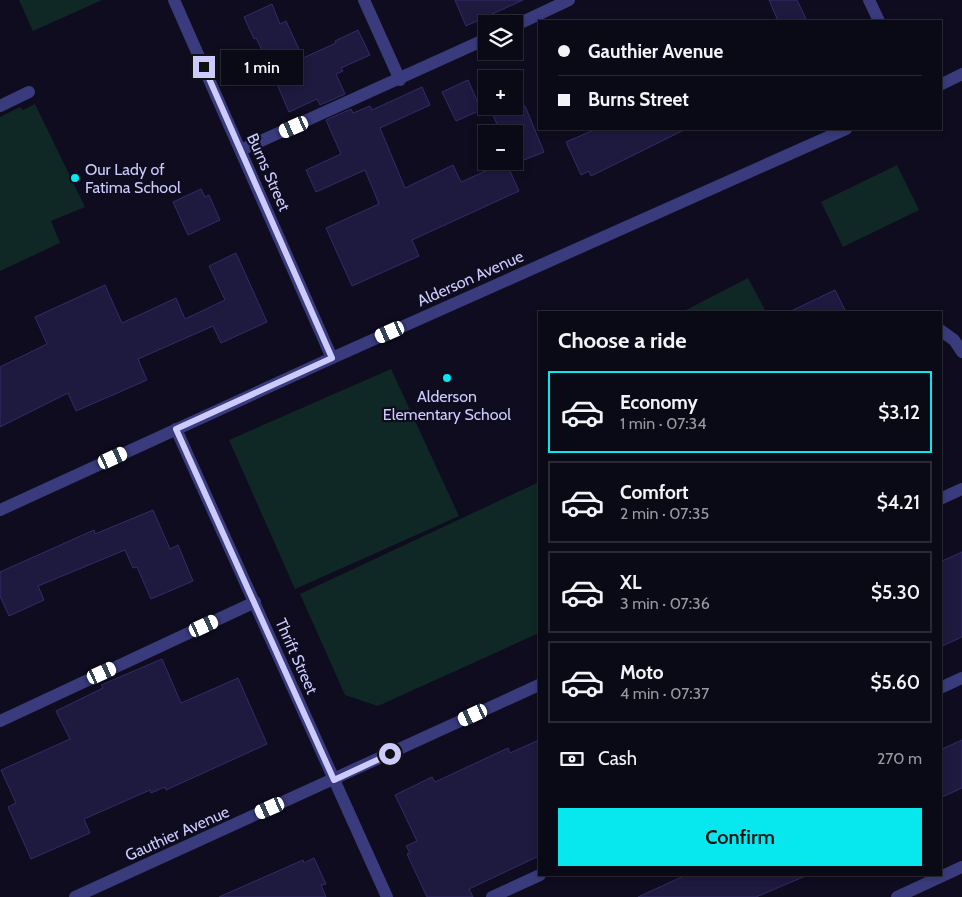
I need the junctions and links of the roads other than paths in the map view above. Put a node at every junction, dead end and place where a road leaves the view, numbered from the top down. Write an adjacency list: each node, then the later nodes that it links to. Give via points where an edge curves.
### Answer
1 (174, 0): 14 (street, Burns Street)
2 (364, 0): 9 (street)
3 (569, 0): 6 (street)
4 (869, 0): 5 (street)
5 (879, 20)
6 (523, 22)
7 (478, 43): 9 (street)
8 (962, 74): 10 (street)
9 (400, 80): 14 (street)
10 (942, 84)
11 (29, 92): 12 (street)
12 (0, 106)
13 (844, 130): 17 (street, Alderson Avenue)
14 (241, 150): 17 (street, Burns Street)
15 (942, 331): 16 (street, via 954,340)
16 (962, 352)
17 (332, 358): 18 (street, Alderson Avenue)
18 (176, 429): 21 (street, Alderson Avenue); 22 (street, Thrift Street)
19 (962, 489): 20 (street)
20 (942, 498)
21 (0, 510)
22 (255, 602): 26 (street); 27 (street, Thrift Street)
23 (962, 678): 25 (street)
24 (538, 685): 27 (street, Gauthier Avenue)
25 (942, 687)
26 (0, 721)
27 (334, 780): 30 (street, Gauthier Avenue); 31 (street, Thrift Street)
28 (962, 867): 33 (street)
29 (538, 876): 32 (street)
30 (75, 897)
31 (387, 897)
32 (492, 897)
33 (897, 897)

